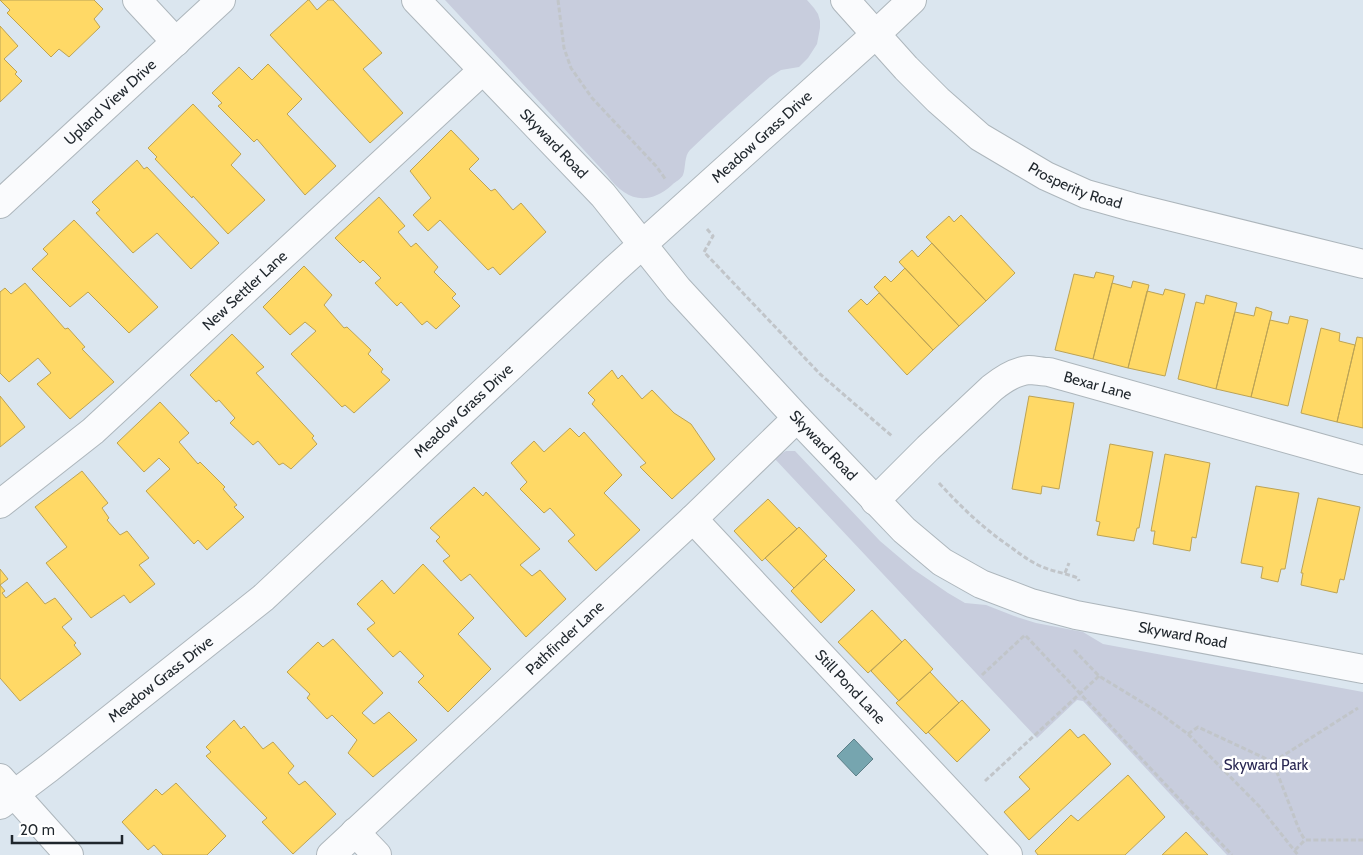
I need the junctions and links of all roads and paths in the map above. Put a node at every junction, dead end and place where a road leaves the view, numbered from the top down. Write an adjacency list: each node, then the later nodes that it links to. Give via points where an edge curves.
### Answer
1 (137, 0): 8 (street)
2 (221, 0): 8 (street, Upland View Drive)
3 (416, 0): 9 (street, Skyward Road)
4 (558, 0): 10 (path, via 564,48 571,68 592,98)
5 (845, 0): 7 (street, Prosperity Road)
6 (912, 0): 7 (street, Meadow Grass Drive)
7 (876, 34): 13 (street, Meadow Grass Drive); 14 (street, Prosperity Road, via 913,75 980,138 1046,176 1086,194 1132,207)
8 (176, 42): 11 (street, Upland View Drive)
9 (483, 70): 13 (street, Skyward Road, via 603,195); 19 (street, New Settler Lane, via 93,431)
10 (670, 185)
11 (0, 204)
12 (713, 236): 16 (path, via 704,252 820,374)
13 (642, 244): 15 (street, Skyward Road); 32 (street, Meadow Grass Drive, via 263,598 64,756)
14 (1363, 264)
15 (797, 418): 18 (street, Skyward Road); 20 (street, Pathfinder Lane)
16 (917, 459): 17 (street, Bexar Lane, via 1002,380 1029,370 1049,372); 18 (street, Bexar Lane); 22 (path, via 990,533 1039,566)
17 (1363, 460)
18 (875, 501): 25 (street, Skyward Road, via 942,562 980,584 1031,603 1076,615)
19 (0, 504)
20 (692, 519): 33 (street, Still Pond Lane); 34 (street, Pathfinder Lane)
21 (1069, 563): 22 (path)
22 (1065, 573): 23 (path, via 1078,578)
23 (1080, 584)
24 (1070, 646): 27 (path)
25 (1363, 669)
26 (982, 675): 28 (path, via 1025,635)
27 (1099, 676): 28 (path); 30 (path)
28 (1080, 693): 33 (path); 42 (path)
29 (1358, 708): 31 (path)
30 (1188, 734): 31 (path, via 1198,728); 37 (path, via 1259,806)
31 (1273, 762): 35 (path)
32 (5, 792): 38 (street)
33 (961, 804): 41 (street, Still Pond Lane)
34 (355, 832): 39 (street, Pathfinder Lane); 40 (street)
35 (1305, 840): 36 (path); 37 (path)
36 (1363, 840)
37 (1295, 850): 43 (path)
38 (69, 855)
39 (331, 855)
40 (376, 855)
41 (1008, 855)
42 (1232, 855)
43 (1298, 855)

